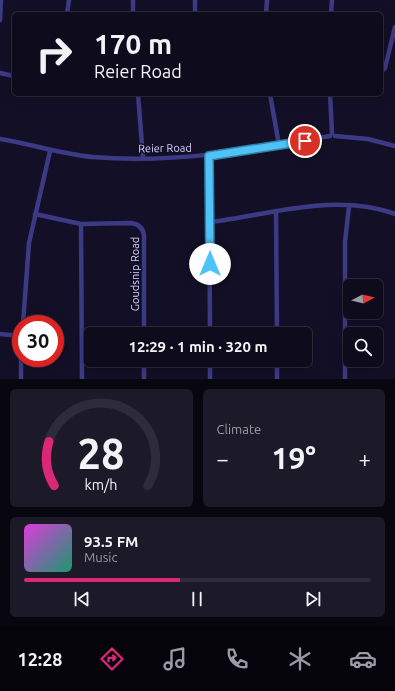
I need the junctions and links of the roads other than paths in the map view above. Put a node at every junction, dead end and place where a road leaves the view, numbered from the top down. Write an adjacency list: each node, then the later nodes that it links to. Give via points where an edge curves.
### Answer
1 (1, 0): 12 (street)
2 (68, 0): 7 (street)
3 (133, 0): 8 (street)
4 (195, 0): 9 (street)
5 (268, 0): 10 (street)
6 (332, 0): 11 (street)
7 (67, 12)
8 (133, 12)
9 (195, 12)
10 (266, 12)
11 (331, 12)
12 (0, 20)
13 (395, 27): 14 (street)
14 (383, 70)
15 (0, 73): 16 (street)
16 (12, 76)
17 (138, 96): 26 (street)
18 (270, 96): 22 (street)
19 (330, 96): 20 (street)
20 (333, 135): 22 (street, Reier Road); 23 (street, Reier Road, via 368,139)
21 (0, 139): 24 (street, Reier Road)
22 (279, 145): 25 (street, Reier Road)
23 (395, 146)
24 (50, 151): 26 (street, Reier Road, via 93,157); 29 (street)
25 (209, 156): 26 (street, Reier Road); 31 (street)
26 (143, 158)
27 (349, 206): 28 (street, via 328,205); 30 (street); 48 (street, via 345,242)
28 (276, 211): 31 (street); 36 (street)
29 (35, 214): 32 (street, Goudsnip Road); 33 (street, via 28,244)
30 (395, 214)
31 (210, 222): 35 (street)
32 (81, 224): 34 (street, Goudsnip Road, via 131,223 137,224 143,230); 44 (street)
33 (24, 315)
34 (144, 327)
35 (210, 327)
36 (277, 327)
37 (0, 334): 38 (street)
38 (12, 335)
39 (21, 367): 43 (street)
40 (144, 367): 45 (street)
41 (210, 367): 46 (street)
42 (277, 367): 47 (street)
43 (21, 379)
44 (82, 379)
45 (144, 379)
46 (210, 379)
47 (277, 379)
48 (345, 379)

